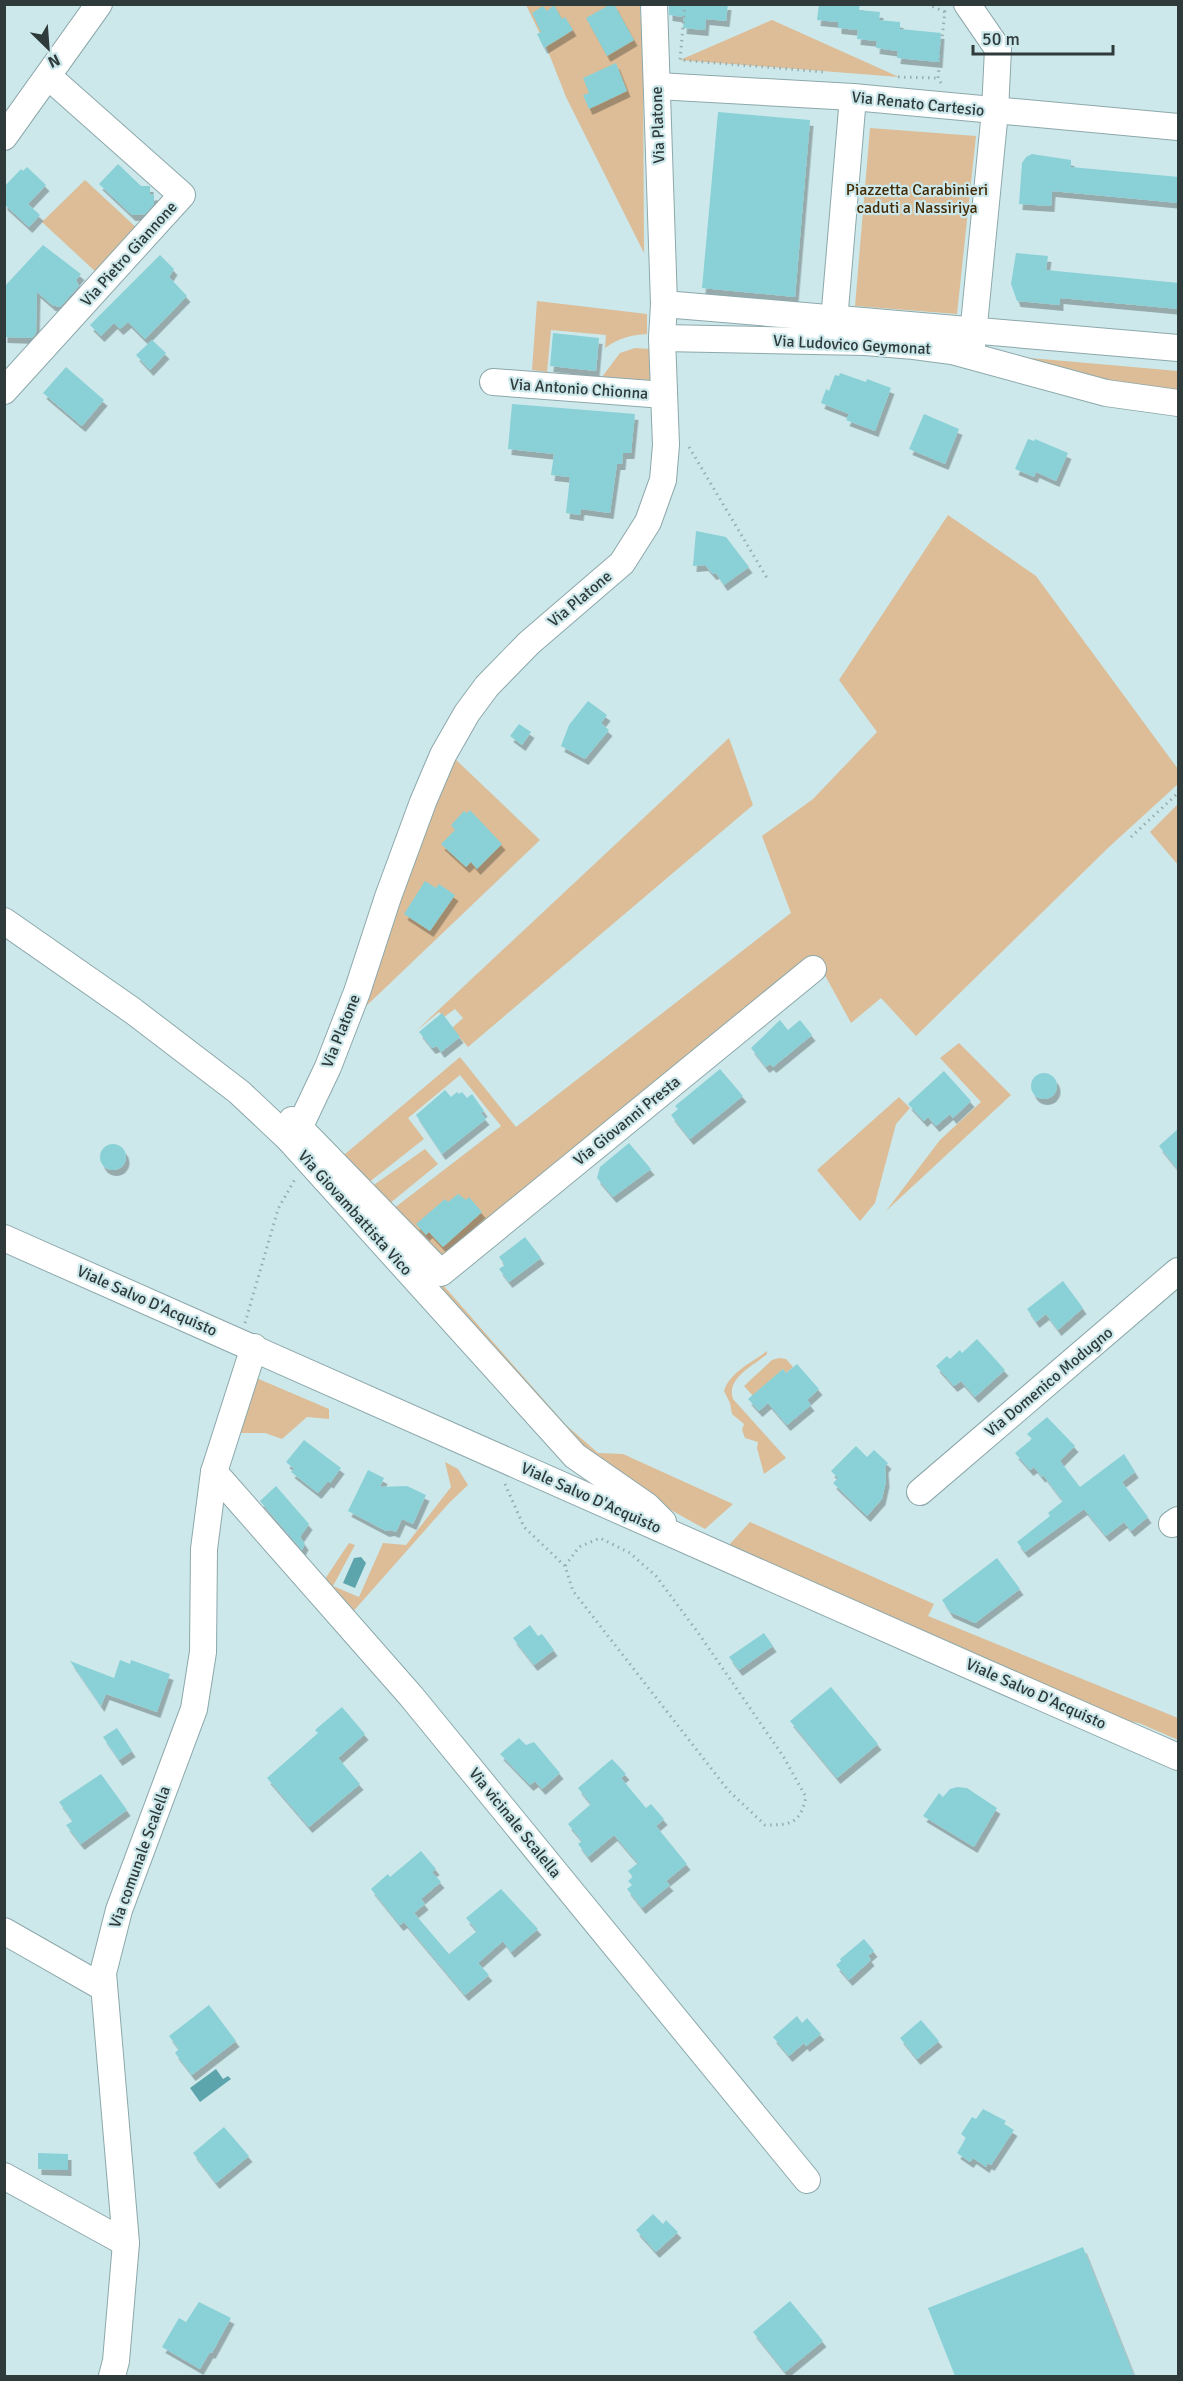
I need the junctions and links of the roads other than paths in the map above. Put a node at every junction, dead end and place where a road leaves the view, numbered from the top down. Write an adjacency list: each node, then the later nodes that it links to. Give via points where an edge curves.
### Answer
1 (99, 4): 4 (street)
2 (654, 4): 5 (street, Via Platone)
3 (953, 9): 7 (street, via 998,49)
4 (49, 77): 9 (street); 17 (street, Via Pietro Giannone, via 182,195)
5 (657, 86): 6 (street, Via Renato Cartesio); 10 (street, Via Platone)
6 (853, 97): 7 (street, Via Renato Cartesio); 11 (street)
7 (994, 111): 8 (street, Via Renato Cartesio); 12 (street)
8 (1179, 127)
9 (4, 137)
10 (664, 304): 11 (street, Via Ludovico Geymonat); 13 (street, Via Platone)
11 (834, 321): 12 (street, Via Ludovico Geymonat)
12 (974, 329): 14 (street, Via Ludovico Geymonat); 15 (street)
13 (662, 338): 15 (street, Via Ludovico Geymonat, via 865,342); 18 (street, Via Platone)
14 (1179, 348)
15 (970, 356): 19 (street, Via Ludovico Geymonat, via 1106,393)
16 (493, 382): 18 (street, Via Antonio Chionna)
17 (4, 391)
18 (664, 395): 22 (street, Via Platone, via 663,480 648,522 633,549 611,573 529,643 467,713 443,755 328,1066)
19 (1179, 404)
20 (4, 921): 22 (street, Via Giovambattista Vico, via 133,1011)
21 (813, 969): 22 (street, Via Giovanni Presta, via 441,1273)
22 (294, 1132): 26 (street, Via Giovambattista Vico, via 307,1160)
23 (4, 1238): 25 (street, Viale Salvo D'Acquisto)
24 (1179, 1271): 28 (street, Via Domenico Modugno)
25 (249, 1336): 27 (street, Via comunale Scalella); 29 (street, Viale Salvo D'Acquisto)
26 (575, 1456): 29 (street, via 585,1474); 30 (street, Via Giovambattista Vico, via 647,1506)
27 (214, 1472): 33 (street, Via comunale Scalella, via 204,1549 203,1652 194,1709 119,1910 103,1973); 35 (street, Via vicinale Scalella, via 411,1696)
28 (921, 1492)
29 (582, 1495): 30 (street, Viale Salvo D'Acquisto)
30 (678, 1536): 31 (street, Viale Salvo D'Acquisto)
31 (1179, 1756)
32 (4, 1931): 33 (street)
33 (104, 1989): 36 (street, Via comunale Scalella)
34 (4, 2176): 36 (street)
35 (807, 2180)
36 (126, 2243): 37 (street, Via comunale Scalella)
37 (112, 2376)

